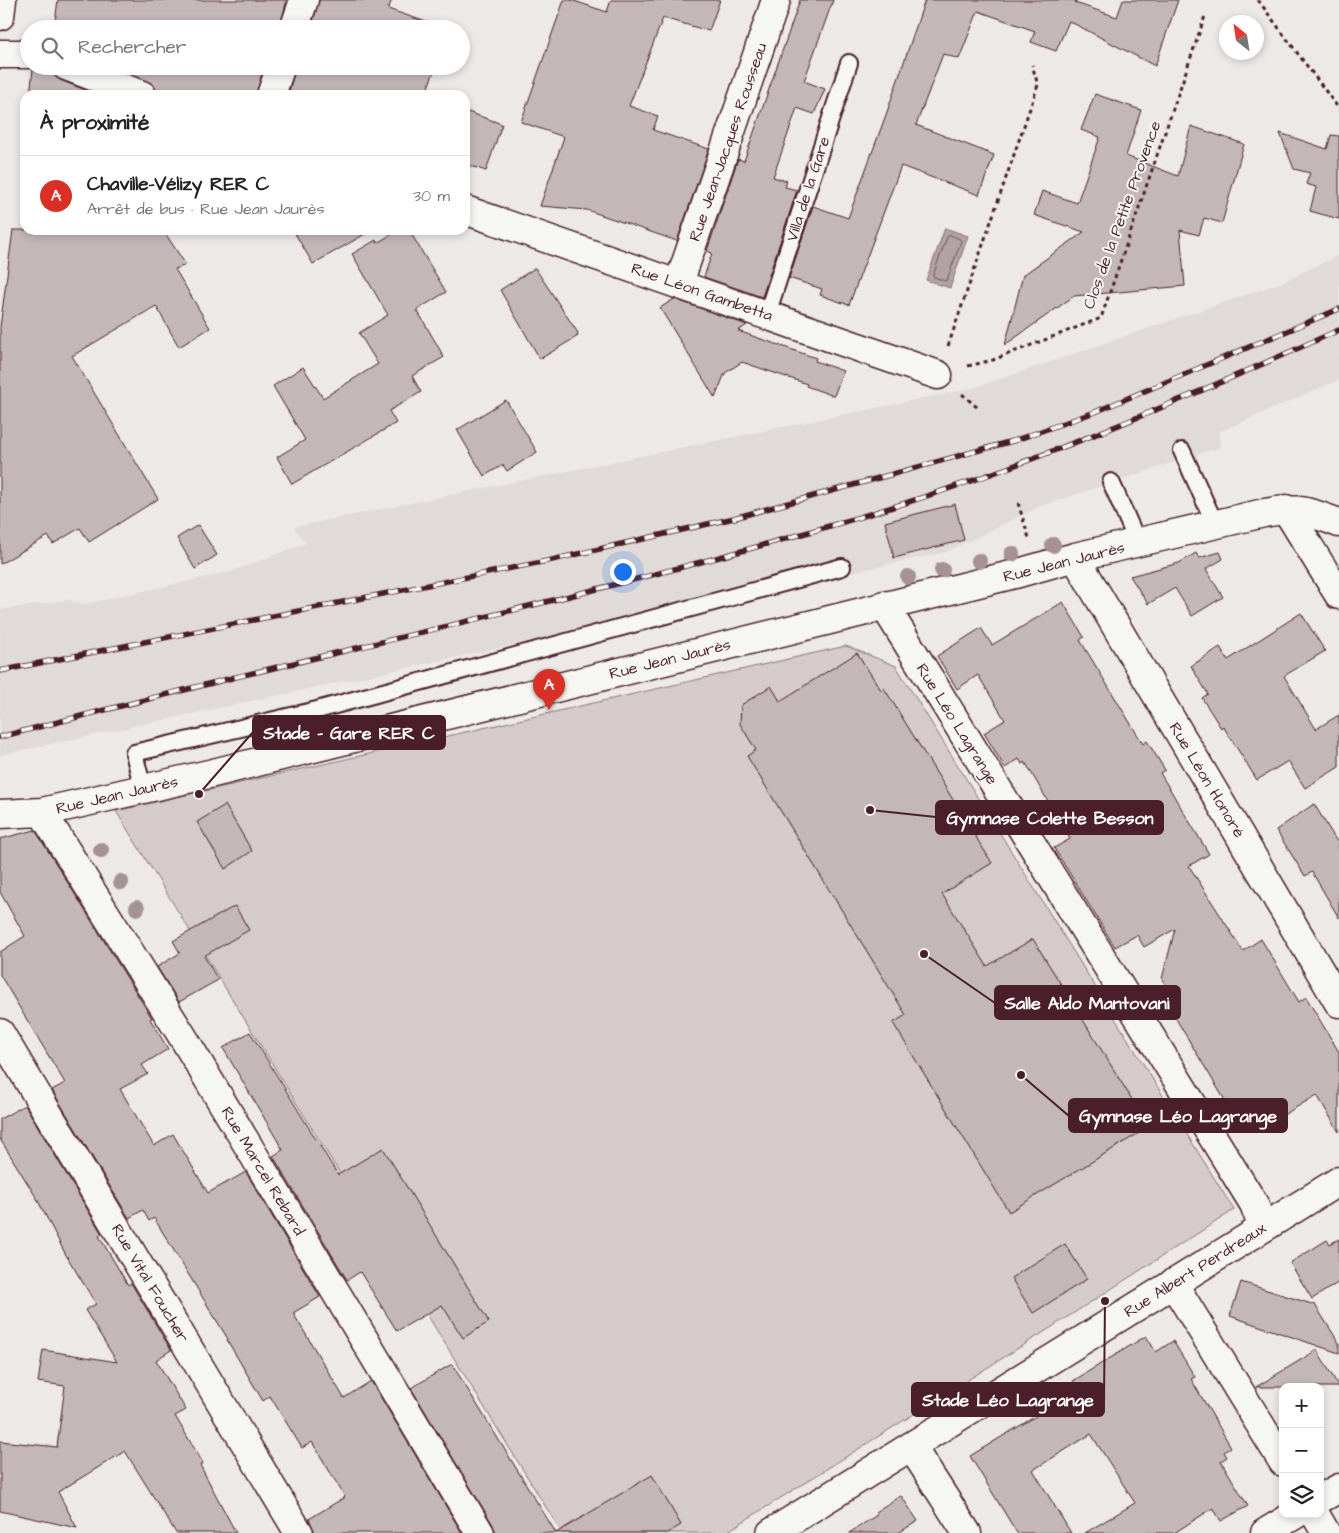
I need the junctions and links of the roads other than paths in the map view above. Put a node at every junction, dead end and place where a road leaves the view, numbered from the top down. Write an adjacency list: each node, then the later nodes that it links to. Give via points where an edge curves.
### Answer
1 (2, 0): 4 (street)
2 (304, 0): 5 (street)
3 (776, 0): 14 (street, Rue Jean-Jacques Rousseau)
4 (0, 16)
5 (297, 20)
6 (0, 54): 7 (street)
7 (20, 54)
8 (849, 63): 15 (lane, Villa de la Gare)
9 (90, 75): 11 (street)
10 (278, 75): 12 (street)
11 (129, 90)
12 (272, 90)
13 (470, 212): 14 (street, Rue Léon Gambetta)
14 (679, 283): 15 (street, Rue Léon Gambetta)
15 (767, 314): 16 (street, Rue Léon Gambetta)
16 (938, 375)
17 (1182, 452): 21 (lane)
18 (1111, 482): 22 (lane)
19 (1286, 509): 20 (street, Rue Jean Jaurès, via 1307,511); 21 (street, Rue Jean Jaurès); 25 (street)
20 (1339, 523)
21 (1215, 524): 22 (street, Rue Jean Jaurès)
22 (1138, 543): 23 (street, Rue Jean Jaurès)
23 (1076, 557): 26 (street, Rue Jean Jaurès); 30 (street, Rue Léon Honoré)
24 (842, 567): 27 (lane, via 317,710 134,754)
25 (1339, 595)
26 (884, 606): 27 (street, Rue Jean Jaurès); 33 (street, Rue Léo Lagrange, via 1254,1204)
27 (143, 789): 28 (street, Rue Jean Jaurès)
28 (42, 812): 29 (street, Rue Jean Jaurès); 42 (street, Rue Marcel Rebard, via 191,1051)
29 (0, 814)
30 (1339, 1003)
31 (0, 1033): 41 (street, Rue Vital Foucher)
32 (1339, 1181): 33 (street, Rue Albert Perdreaux)
33 (1263, 1228): 34 (street, Rue Albert Perdreaux)
34 (1173, 1283): 35 (street, Rue Albert Perdreaux); 36 (street)
35 (911, 1446): 43 (street, Rue Albert Perdreaux); 44 (street)
36 (1279, 1455)
37 (1339, 1488): 38 (street)
38 (1324, 1497)
39 (1289, 1518): 45 (street)
40 (1317, 1518): 46 (street)
41 (299, 1533)
42 (480, 1533)
43 (771, 1533)
44 (967, 1533)
45 (1265, 1533)
46 (1326, 1533)

